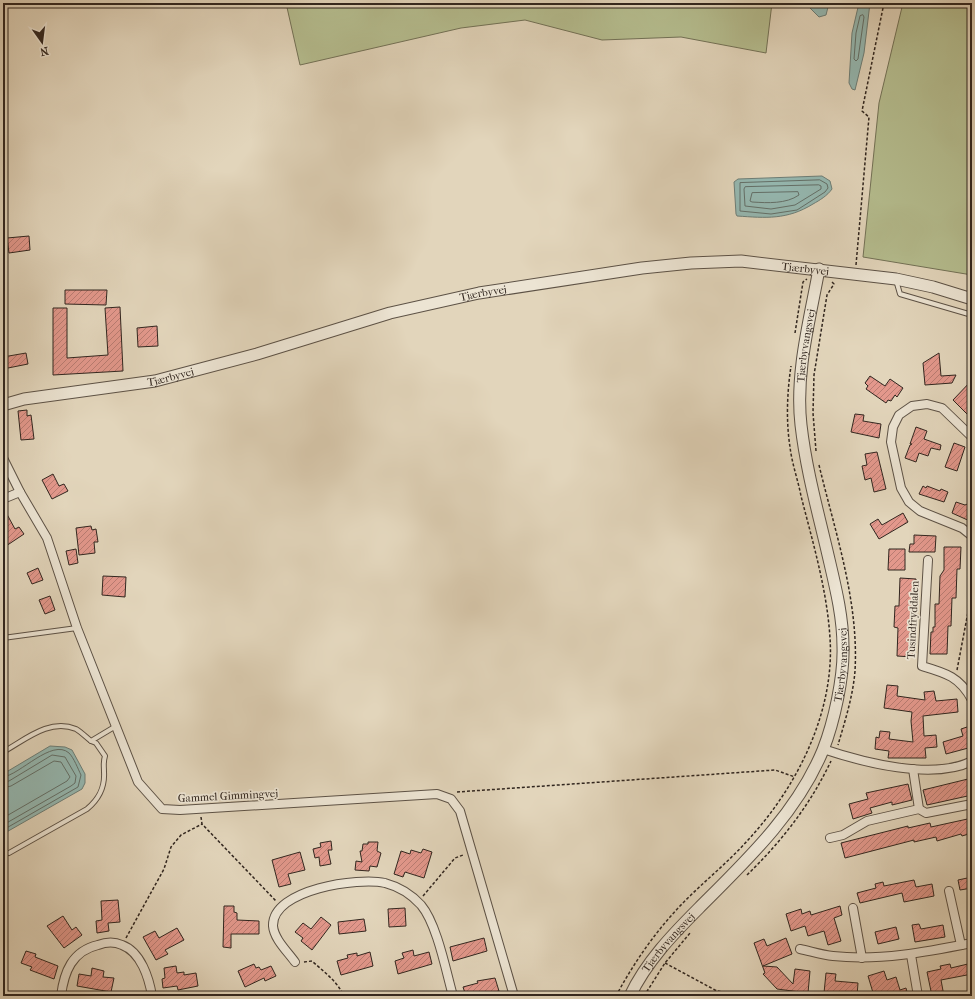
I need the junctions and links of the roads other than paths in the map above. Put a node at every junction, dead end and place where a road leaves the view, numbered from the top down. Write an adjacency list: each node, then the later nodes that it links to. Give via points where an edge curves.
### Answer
1 (819, 269): 2 (street, Tjærbyvej); 5 (street, Tjærbyvej, via 741,261 691,263 642,268 479,294 390,313 257,354 155,381 24,399); 17 (street, Tjærbyvangsvej, via 801,374 800,423 808,473 837,592 843,647 838,698)
2 (896, 279): 3 (street, Tjærbyvej); 4 (lane, via 900,294)
3 (972, 299)
4 (972, 315)
5 (3, 405)
6 (972, 437): 10 (street, via 942,408 927,404 912,406 899,415 893,427 891,442 901,488 909,502 920,511 962,528)
7 (3, 458): 8 (street, Gammel Gimmingvej)
8 (20, 492): 9 (street); 12 (street, Gammel Gimmingvej, via 47,538)
9 (3, 498)
10 (972, 536)
11 (928, 560): 14 (street, Tusindfryddalen, via 922,666 955,678)
12 (77, 628): 13 (lane); 15 (street, Gammel Gimmingvej)
13 (3, 638)
14 (972, 700)
15 (116, 726): 16 (lane); 36 (street, Gammel Gimmingvej, via 138,782 162,809 201,809 437,794 451,799 460,811)
16 (91, 741): 18 (lane, via 76,729 62,726 46,727); 24 (lane, via 96,743 105,756 104,784 98,799 88,809)
17 (823, 749): 20 (street, via 864,762); 37 (street, Tjærbyvangsvej, via 804,788 782,820 662,945)
18 (3, 752)
19 (972, 762): 20 (street, via 947,768)
20 (913, 769): 22 (street)
21 (972, 804): 22 (street, via 926,813)
22 (919, 809): 23 (street, via 867,821)
23 (830, 838)
24 (9, 853)
25 (949, 891): 28 (street)
26 (853, 908): 31 (street)
27 (972, 943): 28 (street)
28 (961, 945): 30 (street)
29 (800, 949): 31 (street, via 831,956)
30 (911, 955): 31 (street); 38 (street)
31 (862, 958)
32 (295, 962): 35 (street, via 276,936 273,926 276,913 282,906 303,894 326,887 384,883 406,891 418,902 432,925)
33 (61, 996): 34 (street, via 65,973 71,962 93,946 109,942 130,950 146,972)
34 (152, 996)
35 (453, 996)
36 (514, 996)
37 (630, 996)
38 (918, 996)

